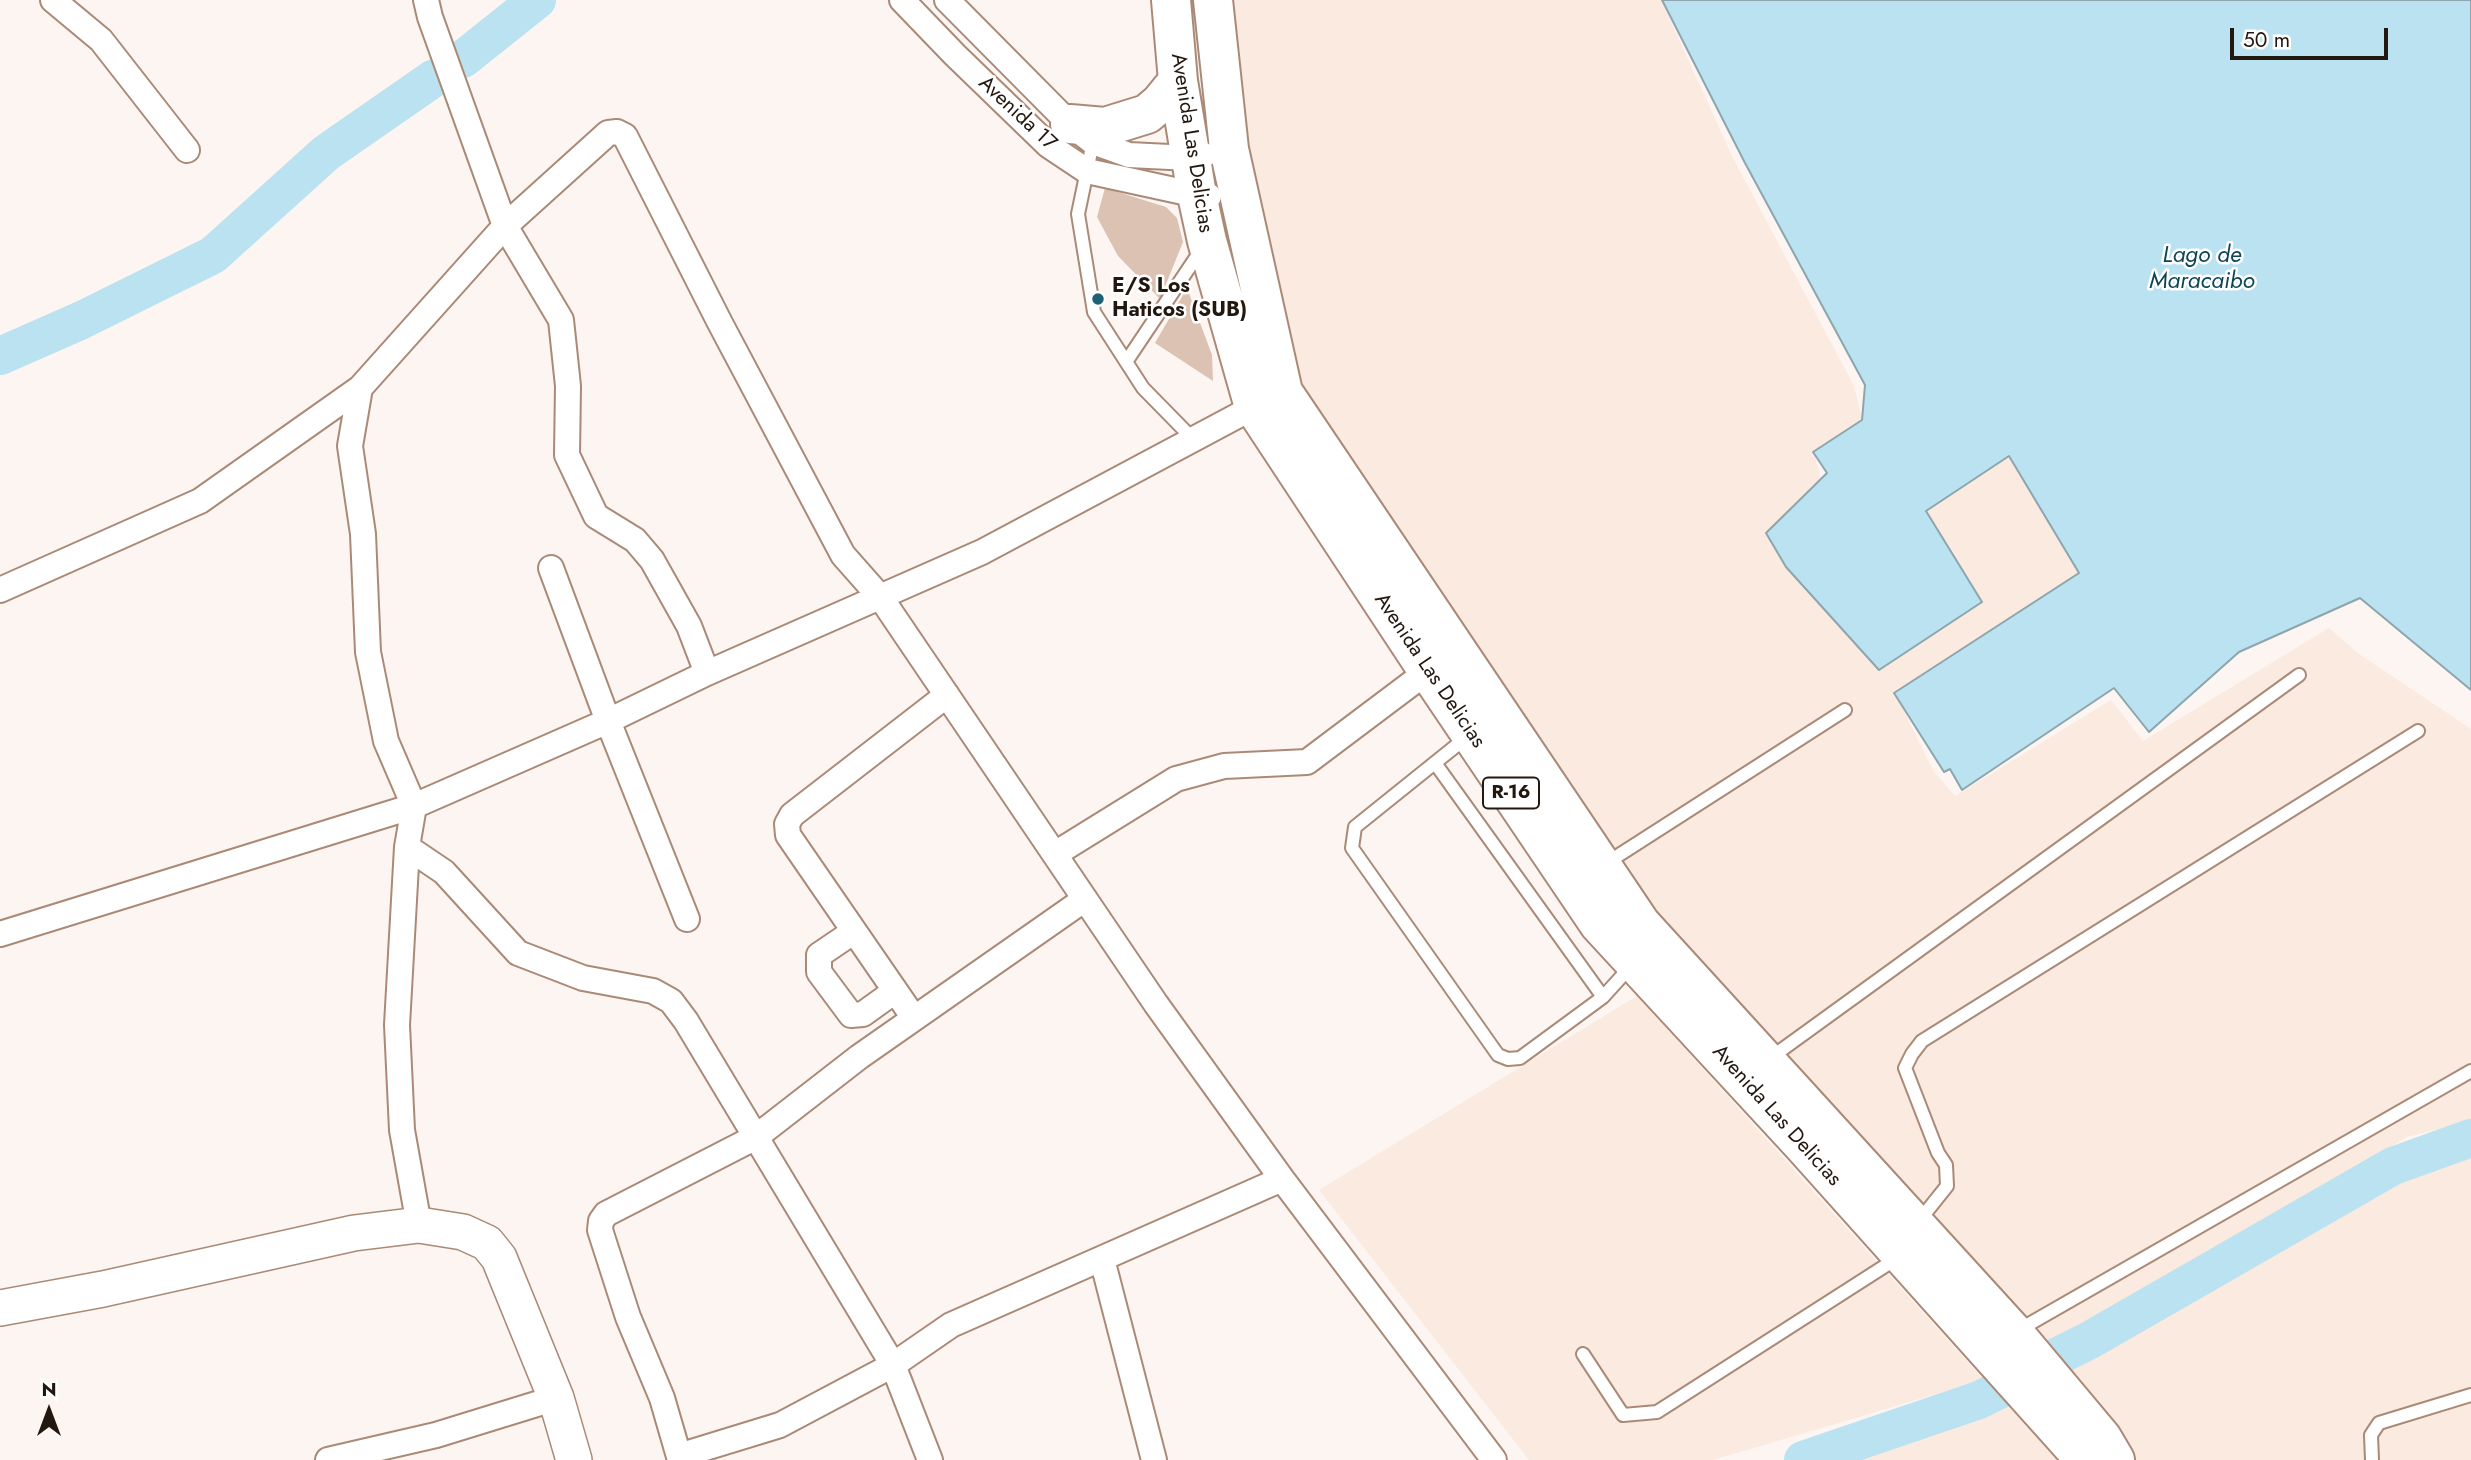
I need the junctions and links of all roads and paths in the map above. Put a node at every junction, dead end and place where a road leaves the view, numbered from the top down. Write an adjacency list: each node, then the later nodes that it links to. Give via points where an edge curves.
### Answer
1 (53, 0): 10 (street, via 100,40)
2 (426, 0): 15 (street)
3 (902, 0): 12 (street, Avenida 17, via 1048,145)
4 (947, 0): 8 (street, Avenida 17)
5 (1171, 0): 7 (main road, Avenida Las Delicias / R-16)
6 (1213, 0): 9 (main road, Avenida Las Delicias / R-16)
7 (1178, 81): 8 (main road, via 1147,114); 11 (main road, Avenida Las Delicias / R-16)
8 (1082, 133): 11 (street, Avenida 17, via 1129,155); 12 (lane)
9 (1229, 149): 11 (street, Avenida 17); 14 (main road, Avenida Las Delicias / R-16)
10 (187, 150)
11 (1190, 158): 13 (main road, Avenida Las Delicias / R-16)
12 (1087, 171): 13 (street, Avenida 17); 17 (lane, via 1078,214 1094,312)
13 (1197, 195): 14 (street, Avenida 17); 16 (main road, Avenida Las Delicias / R-16)
14 (1239, 197): 19 (main road, Avenida Las Delicias / R-16)
15 (505, 226): 18 (street); 23 (street, via 608,133 625,136 844,555); 25 (street, via 561,320 568,386 567,455 597,516 635,540 652,561 689,626)
16 (1207, 242): 17 (lane); 19 (main road, Avenida Las Delicias / R-16)
17 (1126, 362): 20 (lane, via 1143,388)
18 (360, 388): 22 (street, via 200,500); 33 (street, via 349,446 363,534 368,652 386,741)
19 (1269, 399): 20 (street); 24 (main road, Avenida Las Delicias / R-16)
20 (1194, 440): 23 (street, via 982,552)
21 (551, 568): 29 (street)
22 (0, 590)
23 (881, 598): 25 (street); 27 (street)
24 (1425, 645): 31 (main road, Avenida Las Delicias / R-16); 35 (street, via 1307,762 1224,765 1176,779); 36 (main road, Avenida Las Delicias / R-16)
25 (706, 673): 29 (street)
26 (2299, 674): 45 (lane)
27 (947, 695): 35 (street); 39 (street, via 792,815 787,824 788,835)
28 (1845, 710): 36 (lane)
29 (608, 721): 33 (street); 38 (street)
30 (2418, 731): 50 (lane, via 1922,1041 1905,1068 1946,1166 1947,1186)
31 (1471, 734): 32 (lane); 41 (main road, Avenida Las Delicias / R-16, via 1599,924)
32 (1435, 763): 43 (lane); 43 (lane, via 1355,827 1352,848 1498,1055 1520,1058)
33 (414, 806): 34 (street); 40 (street)
34 (407, 848): 47 (street, via 444,872 518,953 583,978 653,991 671,1001); 49 (street, via 397,1025 402,1129)
35 (1055, 854): 37 (street)
36 (1602, 866): 45 (main road, Avenida Las Delicias / R-16, via 1641,924)
37 (1085, 899): 44 (street); 48 (street)
38 (687, 919)
39 (853, 932): 42 (street); 42 (street, via 819,954 819,972 851,1015 863,1014)
40 (0, 934)
41 (1635, 962): 43 (lane); 50 (main road, Avenida Las Delicias / R-16, via 1803,1144)
42 (895, 991): 44 (street)
43 (1603, 997)
44 (914, 1018): 47 (street)
45 (1766, 1061): 50 (main road, Avenida Las Delicias / R-16)
46 (2471, 1071): 53 (lane)
47 (755, 1137): 55 (street); 58 (street, via 606,1214 601,1221 628,1317 662,1398)
48 (1282, 1179): 51 (street); 63 (street)
49 (419, 1225): 52 (street, via 354,1233); 57 (street, via 463,1232 487,1243 499,1258)
50 (1909, 1240): 53 (main road, Avenida Las Delicias / R-16); 54 (lane, via 1657,1412 1623,1415); 64 (main road, Avenida Las Delicias / R-16)
51 (1102, 1259): 55 (street, via 951,1325); 62 (street)
52 (0, 1308)
53 (2014, 1333): 65 (main road, Avenida Las Delicias / R-16, via 2102,1438)
54 (1583, 1354)
55 (894, 1364): 58 (street, via 780,1424); 61 (street)
56 (2471, 1395): 66 (lane, via 2379,1423 2371,1435)
57 (556, 1398): 59 (street, via 436,1435); 60 (street)
58 (679, 1458)
59 (328, 1460)
60 (574, 1460)
61 (930, 1460)
62 (1154, 1460)
63 (1494, 1460)
64 (2081, 1460)
65 (2115, 1460)
66 (2372, 1460)

